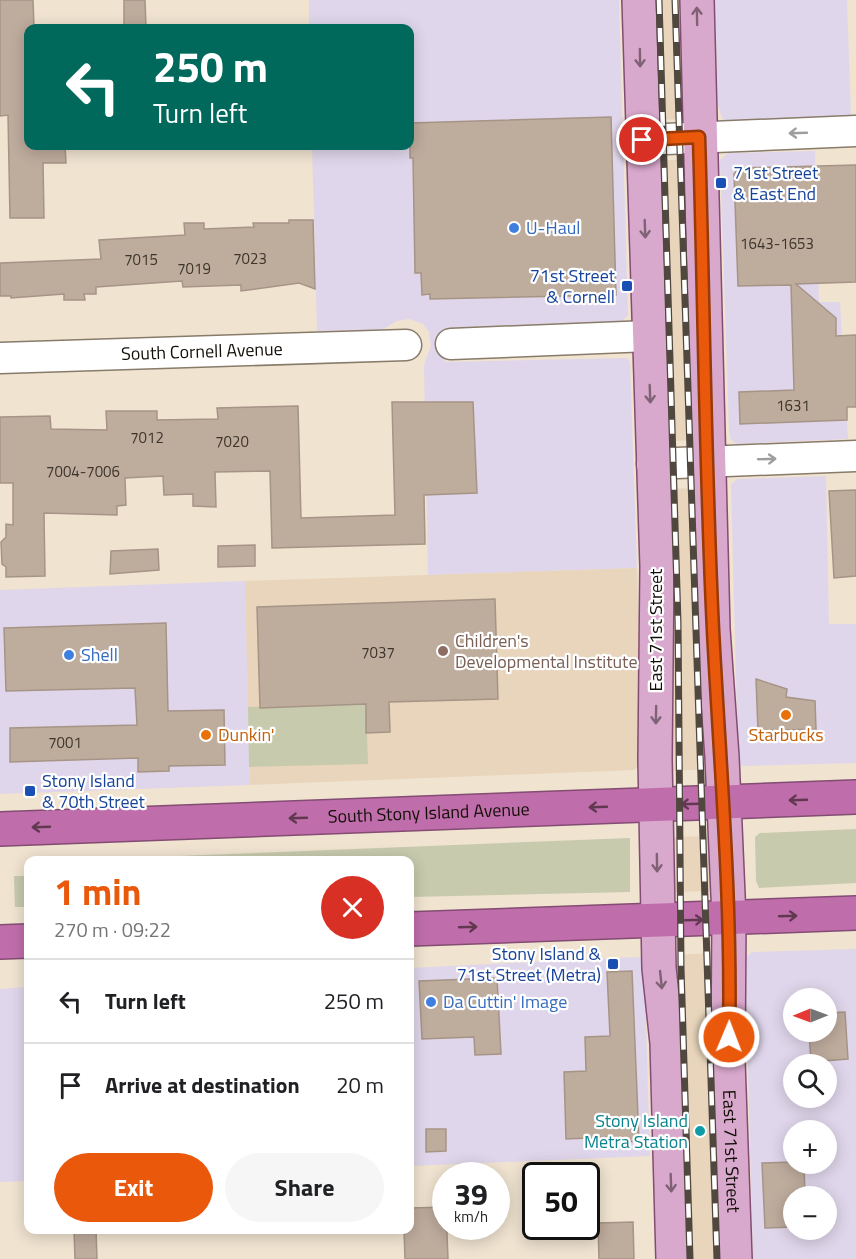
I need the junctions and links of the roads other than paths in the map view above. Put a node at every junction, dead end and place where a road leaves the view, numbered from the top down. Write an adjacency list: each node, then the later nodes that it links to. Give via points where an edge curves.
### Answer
1 (639, 0): 5 (main road, East 71st Street, one-way to 5)
2 (697, 0): 4 (main road, East 71st Street, one-way to 2)
3 (856, 131): 4 (street, one-way to 4)
4 (699, 137): 5 (street); 11 (main road, East 71st Street)
5 (642, 140): 6 (main road, East 71st Street, one-way to 6)
6 (649, 336): 7 (street); 12 (main road, East 71st Street, one-way to 12)
7 (451, 344)
8 (406, 345): 9 (street, South Cornell Avenue)
9 (0, 358)
10 (856, 456): 11 (street, one-way to 10)
11 (709, 461): 12 (street); 14 (main road, East 71st Street, via 713,629)
12 (652, 464): 15 (main road, East 71st Street, one-way to 15, via 658,631)
13 (856, 797): 14 (highway, South Stony Island Avenue, one-way to 14)
14 (724, 803): 15 (highway, South Stony Island Avenue, one-way to 15); 18 (main road, East 71st Street)
15 (657, 805): 16 (highway, South Stony Island Avenue, one-way to 16); 19 (main road, East 71st Street, one-way to 19)
16 (0, 829)
17 (856, 913): 18 (highway, one-way to 17)
18 (729, 918): 19 (highway, one-way to 18); 24 (main road, East 71st Street, via 728,1061)
19 (658, 921): 20 (highway, one-way to 19); 23 (main road, East 71st Street, one-way to 23, via 668,1053)
20 (414, 929)
21 (24, 941): 22 (highway)
22 (0, 942)
23 (673, 1259)
24 (735, 1259)

